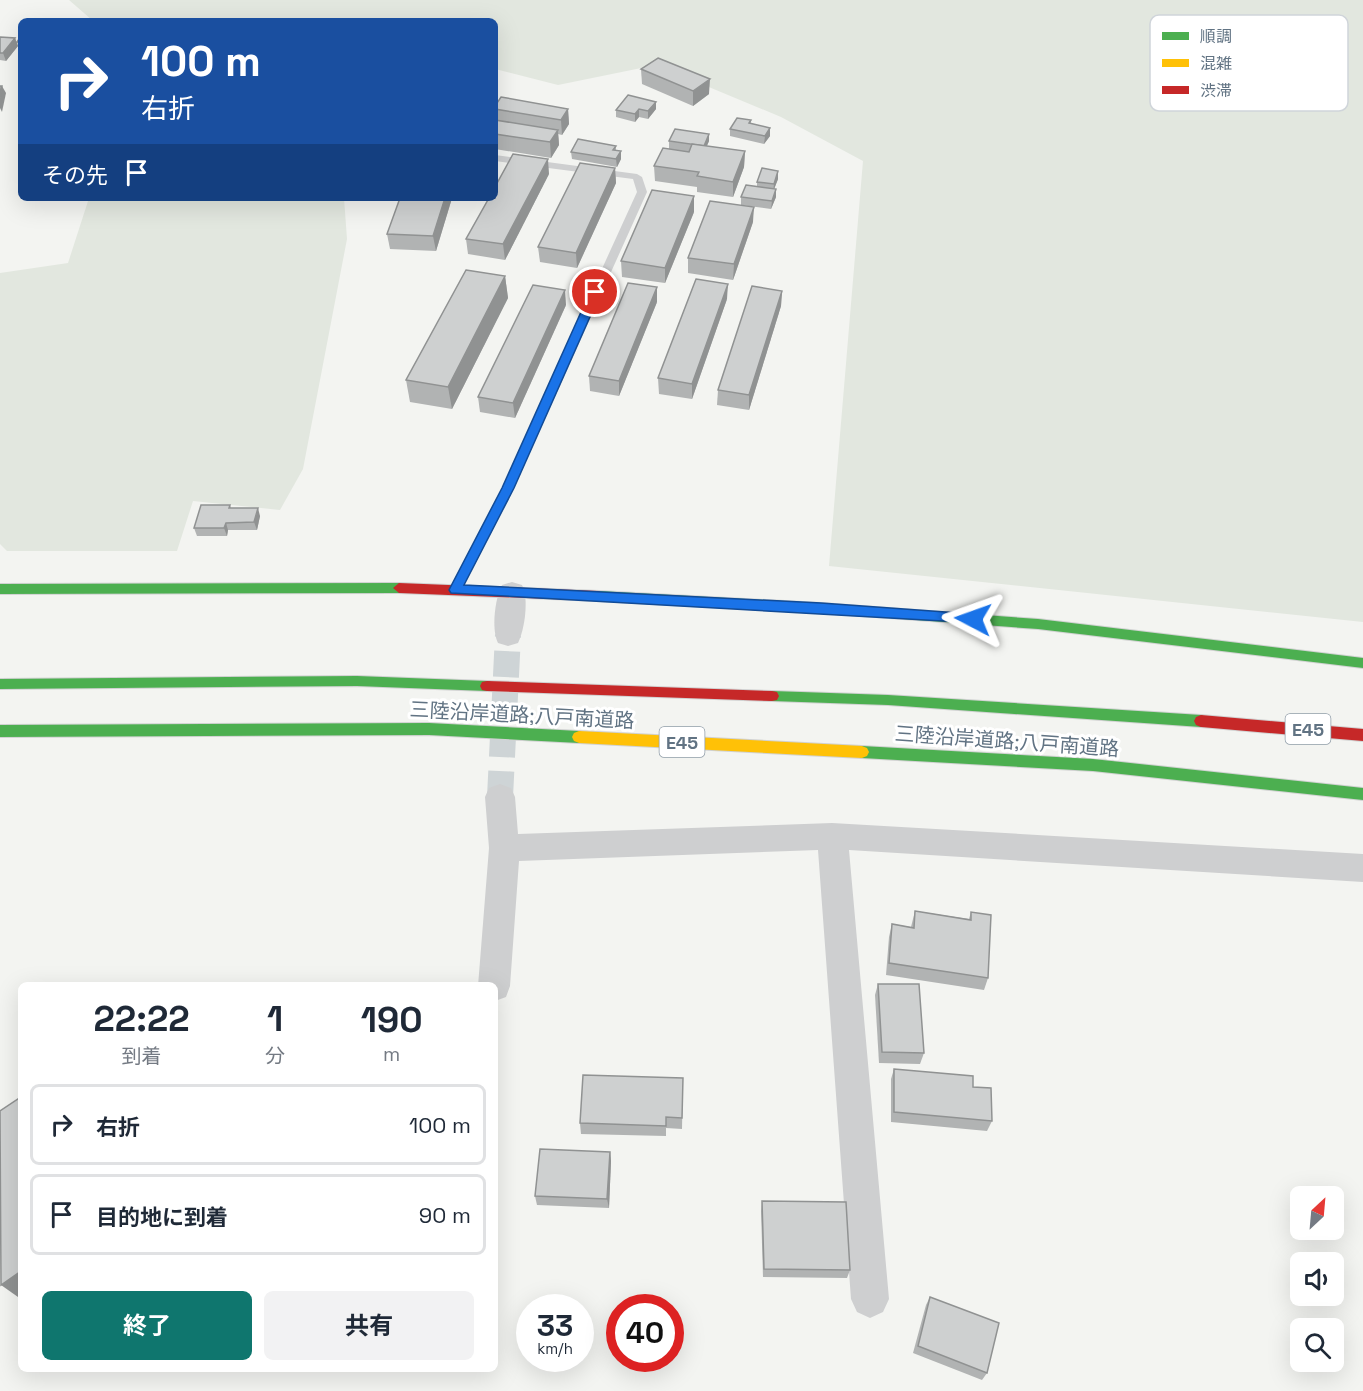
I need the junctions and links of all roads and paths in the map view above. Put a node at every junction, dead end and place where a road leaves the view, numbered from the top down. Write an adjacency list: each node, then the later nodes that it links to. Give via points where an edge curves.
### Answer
1 (498, 158): 3 (lane, via 637,177 642,192 508,488)
2 (0, 589): 3 (main road)
3 (455, 590): 4 (main road)
4 (512, 592): 5 (street); 6 (main road, via 1038,624)
5 (508, 635)
6 (1363, 663)
7 (0, 684): 9 (main road, 三陸沿岸道路;八戸南道路 / E45, via 357,681 888,700)
8 (0, 730): 10 (main road, 三陸沿岸道路;八戸南道路 / E45, via 429,729 1093,765)
9 (1363, 735)
10 (1363, 794)
11 (500, 797): 13 (street)
12 (832, 836): 13 (street); 14 (street); 16 (street)
13 (504, 848): 15 (street)
14 (1363, 868)
15 (494, 982)
16 (870, 1299)

